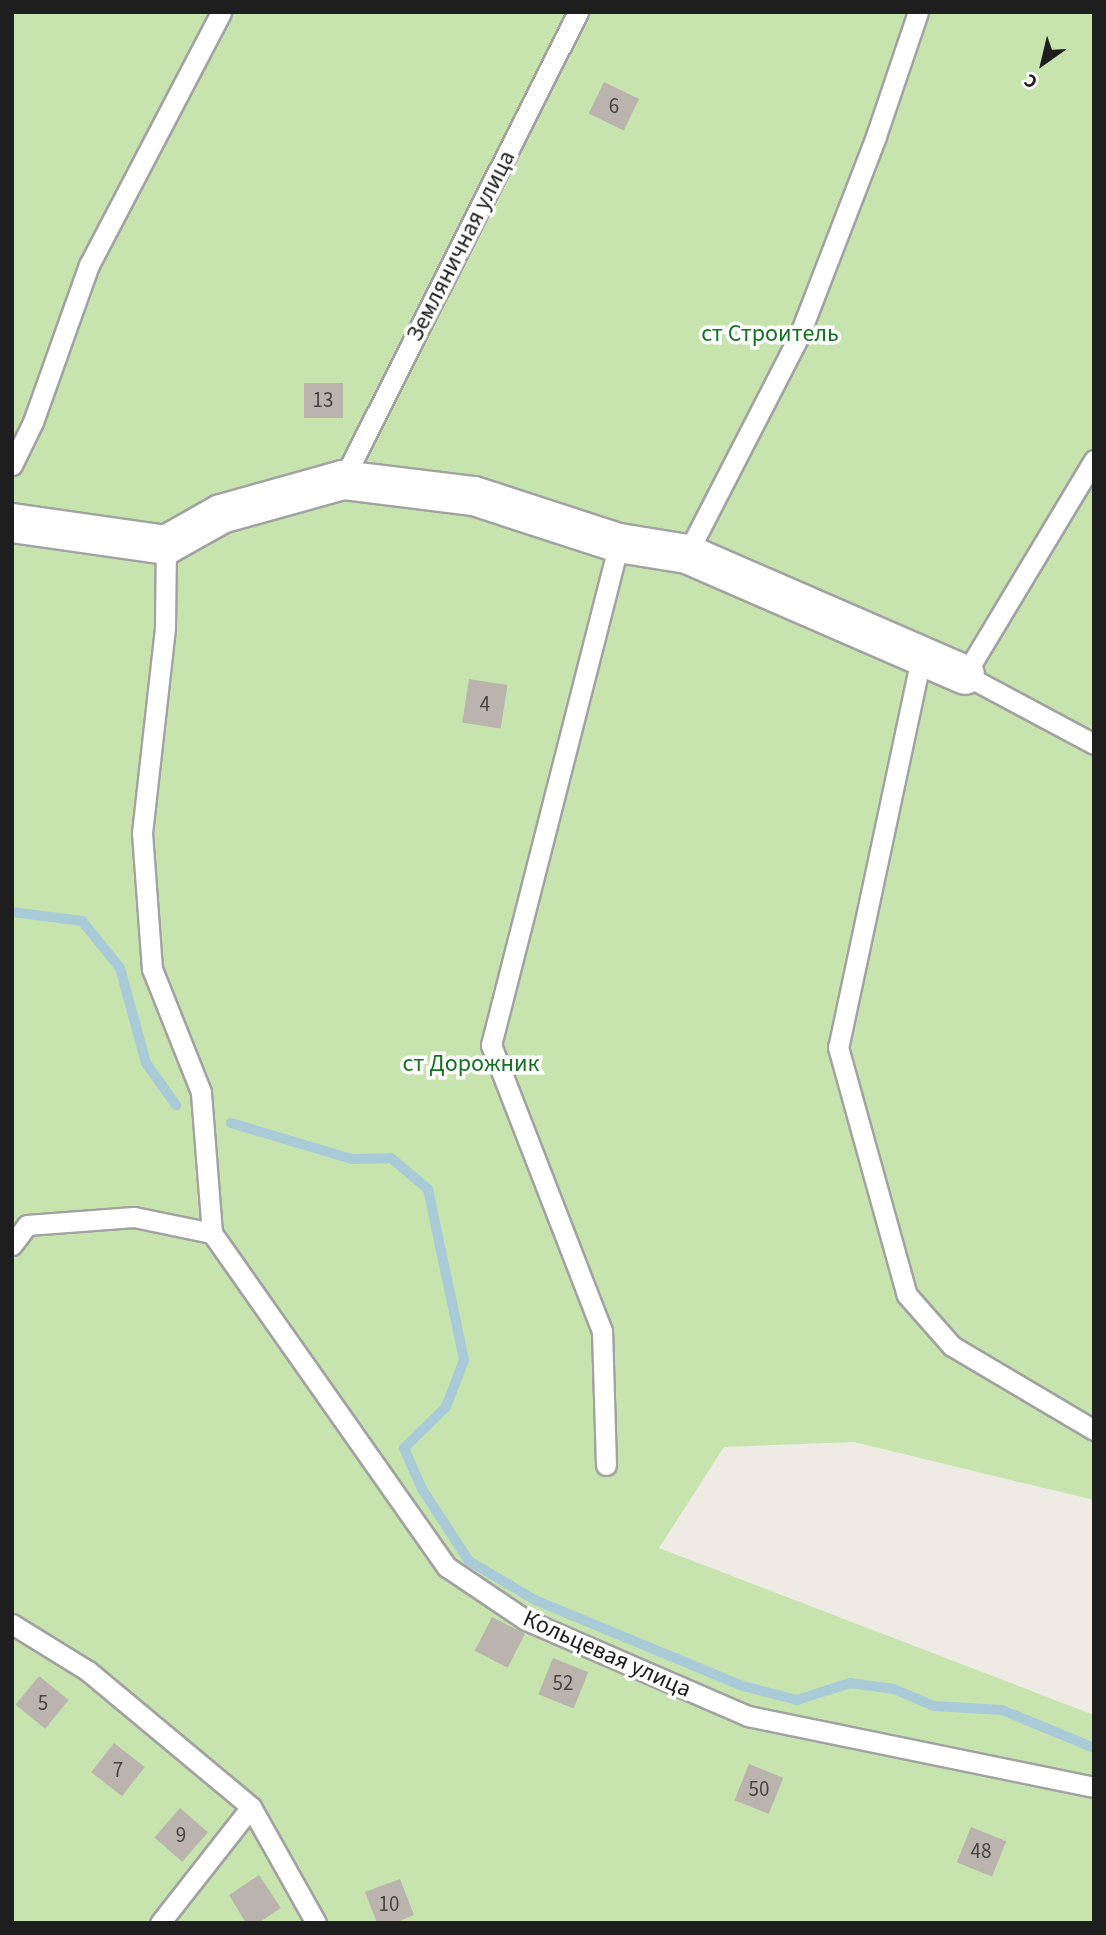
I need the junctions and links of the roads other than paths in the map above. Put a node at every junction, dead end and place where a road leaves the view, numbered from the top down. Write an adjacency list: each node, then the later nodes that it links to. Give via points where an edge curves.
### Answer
1 (220, 12): 5 (lane, via 89,265 33,422)
2 (578, 12): 6 (lane, Земляничная улица)
3 (918, 12): 10 (lane, via 799,337)
4 (1094, 460): 12 (lane)
5 (12, 465)
6 (343, 480): 8 (street, via 474,496); 9 (street, via 221,514)
7 (12, 523): 9 (street)
8 (619, 543): 10 (street); 17 (lane, via 491,1045 602,1331)
9 (166, 545): 14 (lane, via 165,627 142,833 152,969 201,1092)
10 (687, 554): 11 (street)
11 (921, 658): 12 (street); 16 (lane, via 838,1047 907,1295 952,1346)
12 (965, 675): 13 (lane)
13 (1094, 744)
14 (212, 1233): 15 (lane, via 134,1217 27,1225); 19 (lane, Кольцевая улица, via 447,1567 526,1620 748,1716)
15 (12, 1245)
16 (1094, 1430)
17 (606, 1465)
18 (12, 1624): 20 (lane, via 88,1671)
19 (1094, 1787)
20 (251, 1807): 21 (lane); 22 (lane)
21 (160, 1923)
22 (316, 1923)

